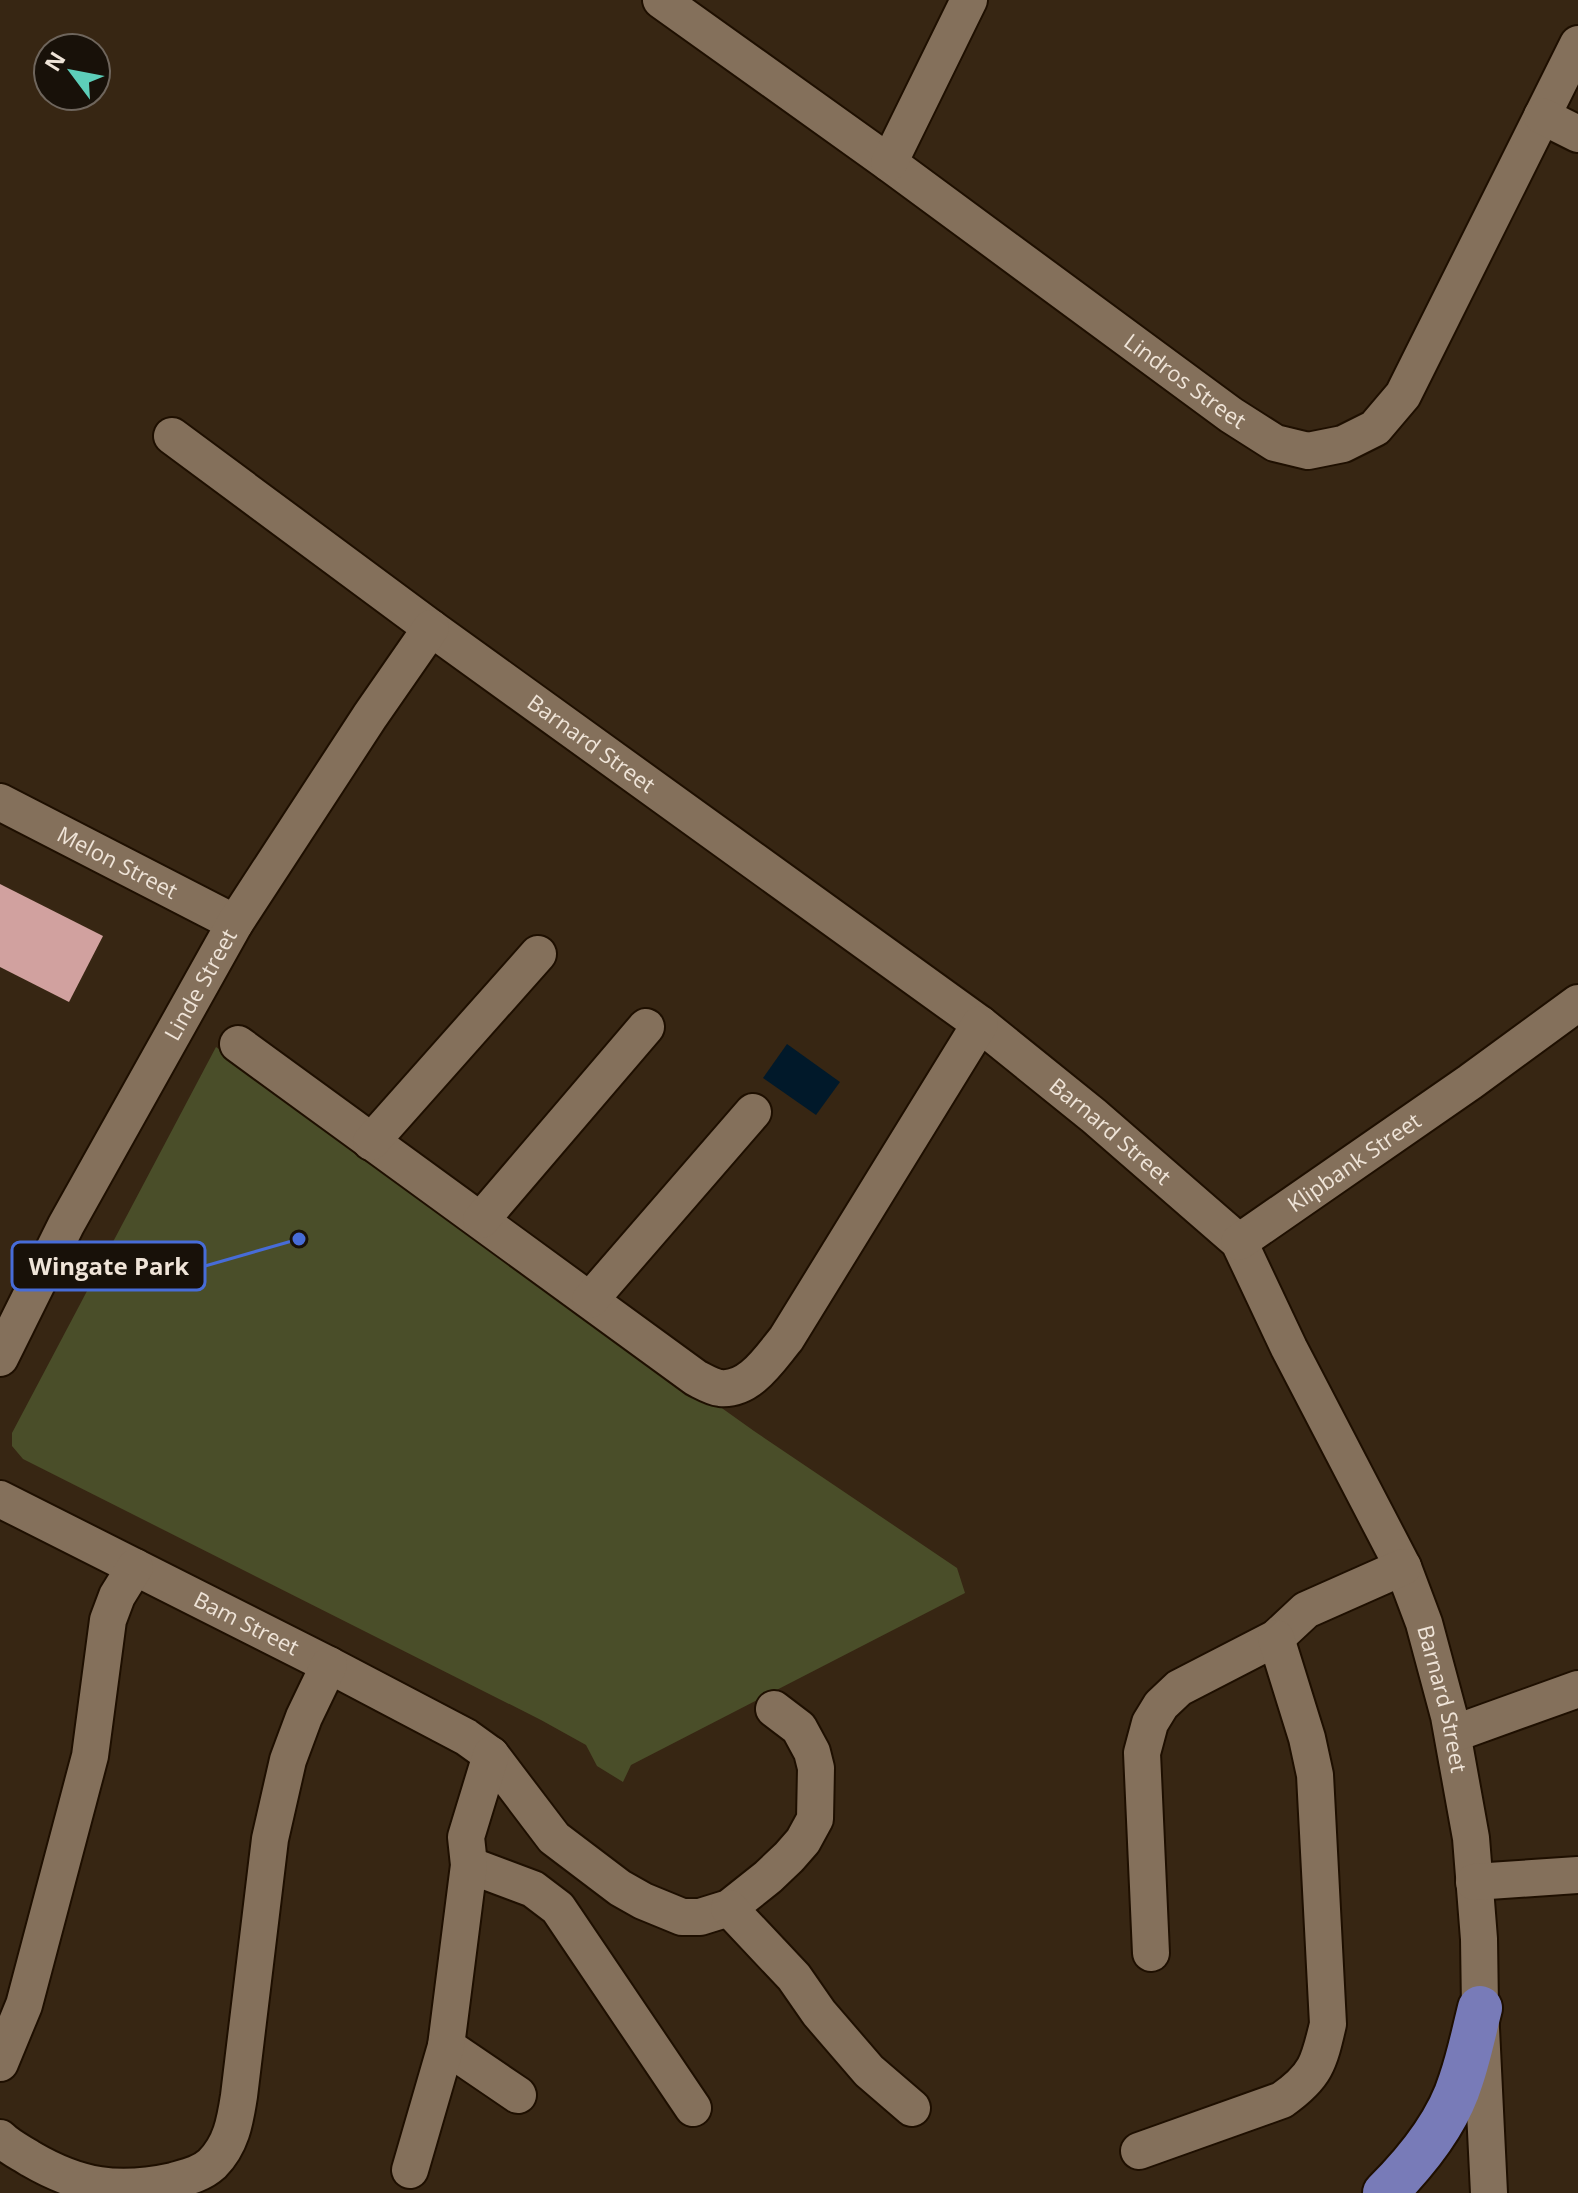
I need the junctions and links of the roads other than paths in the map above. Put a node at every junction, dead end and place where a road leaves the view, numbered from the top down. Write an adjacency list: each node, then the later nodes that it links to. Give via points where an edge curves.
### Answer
1 (661, 0): 6 (street, Lindros Street)
2 (969, 0): 6 (street)
3 (1578, 44): 4 (street, Lindros Street)
4 (1542, 116): 5 (street); 6 (street, Lindros Street, via 1403,395 1375,428 1343,444 1308,451 1275,443 1231,415)
5 (1578, 134)
6 (889, 163)
7 (172, 436): 8 (street, Barnard Street)
8 (431, 628): 10 (street, Linde Street); 14 (street, Barnard Street)
9 (0, 802): 10 (street, Melon Street)
10 (235, 923): 23 (street, Linde Street, via 66,1225)
11 (538, 954): 19 (street)
12 (1578, 1003): 17 (street, Klipbank Street)
13 (1578, 1023): 17 (street, Klipbank Street)
14 (980, 1024): 21 (street, Barnard Street); 22 (street, via 786,1339 751,1379 718,1388 696,1378)
15 (646, 1027): 20 (street)
16 (238, 1044): 19 (street)
17 (1470, 1082): 21 (street, Klipbank Street)
18 (753, 1112): 22 (street)
19 (371, 1142): 20 (street)
20 (481, 1220): 22 (street)
21 (1239, 1242): 26 (street, Barnard Street)
22 (590, 1300)
23 (0, 1358)
24 (0, 1499): 25 (street, Bam Street)
25 (135, 1567): 28 (street, Bam Street); 40 (street, via 108,1620 90,1756 24,2005)
26 (1403, 1567): 27 (street, via 1306,1610); 31 (street, Barnard Street, via 1424,1623)
27 (1276, 1638): 37 (street, via 1179,1688 1150,1723 1142,1753); 45 (street, via 1315,1775 1328,2024 1321,2057 1312,2074 1282,2100)
28 (329, 1665): 32 (street, Bam Street); 44 (street, via 304,1717 278,1801 239,2096 227,2144 195,2175 141,2188 95,2187 45,2167)
29 (1578, 1689): 31 (street)
30 (774, 1709): 36 (street, via 799,1728 812,1752 815,1819 789,1857)
31 (1453, 1734): 35 (street, Barnard Street)
32 (491, 1755): 33 (street, via 466,1837); 36 (street, Bam Street, via 554,1838 620,1888 682,1917)
33 (469, 1865): 39 (street); 42 (street, via 533,1889 558,1908)
34 (1578, 1875): 35 (street)
35 (1474, 1882): 38 (street, Barnard Street)
36 (729, 1908): 43 (street, via 794,1977 869,2071)
37 (1151, 1953)
38 (1480, 2008): 47 (main road, via 1461,2083 1445,2116); 48 (street, Barnard Street)
39 (446, 2046): 41 (street); 46 (street)
40 (0, 2063)
41 (518, 2095)
42 (693, 2108)
43 (912, 2108)
44 (0, 2138)
45 (1139, 2151)
46 (410, 2170)
47 (1385, 2193)
48 (1489, 2193)

